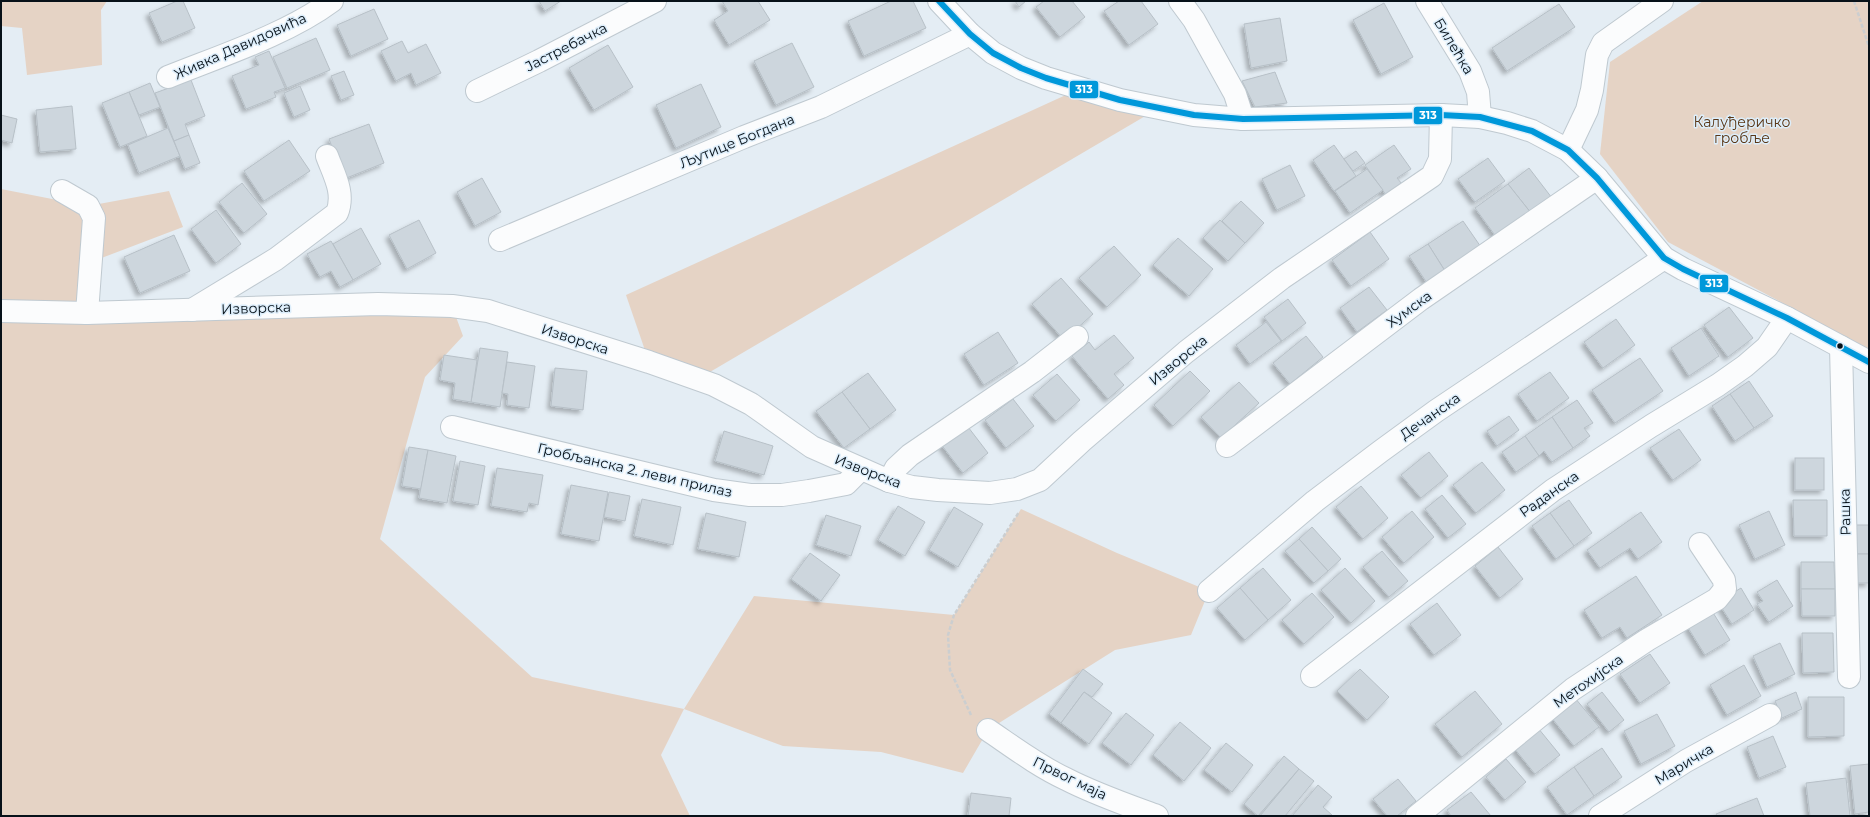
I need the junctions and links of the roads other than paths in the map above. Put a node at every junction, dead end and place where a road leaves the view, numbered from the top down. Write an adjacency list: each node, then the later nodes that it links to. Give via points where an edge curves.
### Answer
1 (332, 1): 8 (street, Живка Давидовића, via 313,14 261,39)
2 (655, 1): 9 (street, Јастребачка, via 539,62)
3 (939, 1): 7 (street)
4 (1180, 1): 12 (street, via 1194,20 1235,94)
5 (1427, 1): 11 (street, Билећка, via 1470,71 1478,92)
6 (1662, 1): 13 (street, via 1603,43 1597,54 1587,110)
7 (970, 34): 12 (street, via 993,53 1021,68 1079,89 1194,115); 17 (street, Љутице Богдана, via 821,107)
8 (168, 77)
9 (477, 91)
10 (1441, 116): 11 (street); 12 (street); 29 (street, Изворска, via 1440,159 1432,176 1282,278 1186,352 1040,480 1017,489 990,493 932,490)
11 (1480, 117): 13 (street, via 1532,131)
12 (1243, 119)
13 (1568, 150): 15 (street)
14 (326, 156): 20 (street, Изворска, via 340,193 341,203 337,213 276,259)
15 (1597, 178): 18 (street); 27 (street, Хумска, via 1421,299)
16 (62, 191): 21 (street, via 88,206 94,218)
17 (500, 240)
18 (1664, 258): 22 (street); 31 (street, Дечанска, via 1381,451 1316,501)
19 (1, 311): 21 (street, Изворска)
20 (191, 311): 21 (street, Изворска); 28 (street, Изворска, via 378,304 452,306 488,311 714,385 751,404 812,447)
21 (87, 313)
22 (1787, 318): 24 (street); 32 (street, Раданска, via 1767,347 1745,366 1553,490)
23 (1077, 337): 29 (street, via 1032,372 910,455 896,468)
24 (1841, 347): 25 (street); 33 (street, Рашка)
25 (1869, 362)
26 (452, 428): 28 (street, Гробљанска 2. леви прилаз, via 714,490 750,495 782,495 833,487 846,484)
27 (1227, 446)
28 (860, 470): 29 (street, Изворска)
29 (889, 482)
30 (1700, 544): 38 (street, Метохијска, via 1724,580 1725,590 1718,599 1647,640 1573,689)
31 (1209, 591)
32 (1312, 676)
33 (1849, 677)
34 (1770, 715): 39 (street, Маричка, via 1686,762)
35 (980, 725): 36 (street, Првог маја, via 1066,780)
36 (1128, 811): 37 (street, Првог маја)
37 (1157, 816)
38 (1418, 816)
39 (1600, 816)

